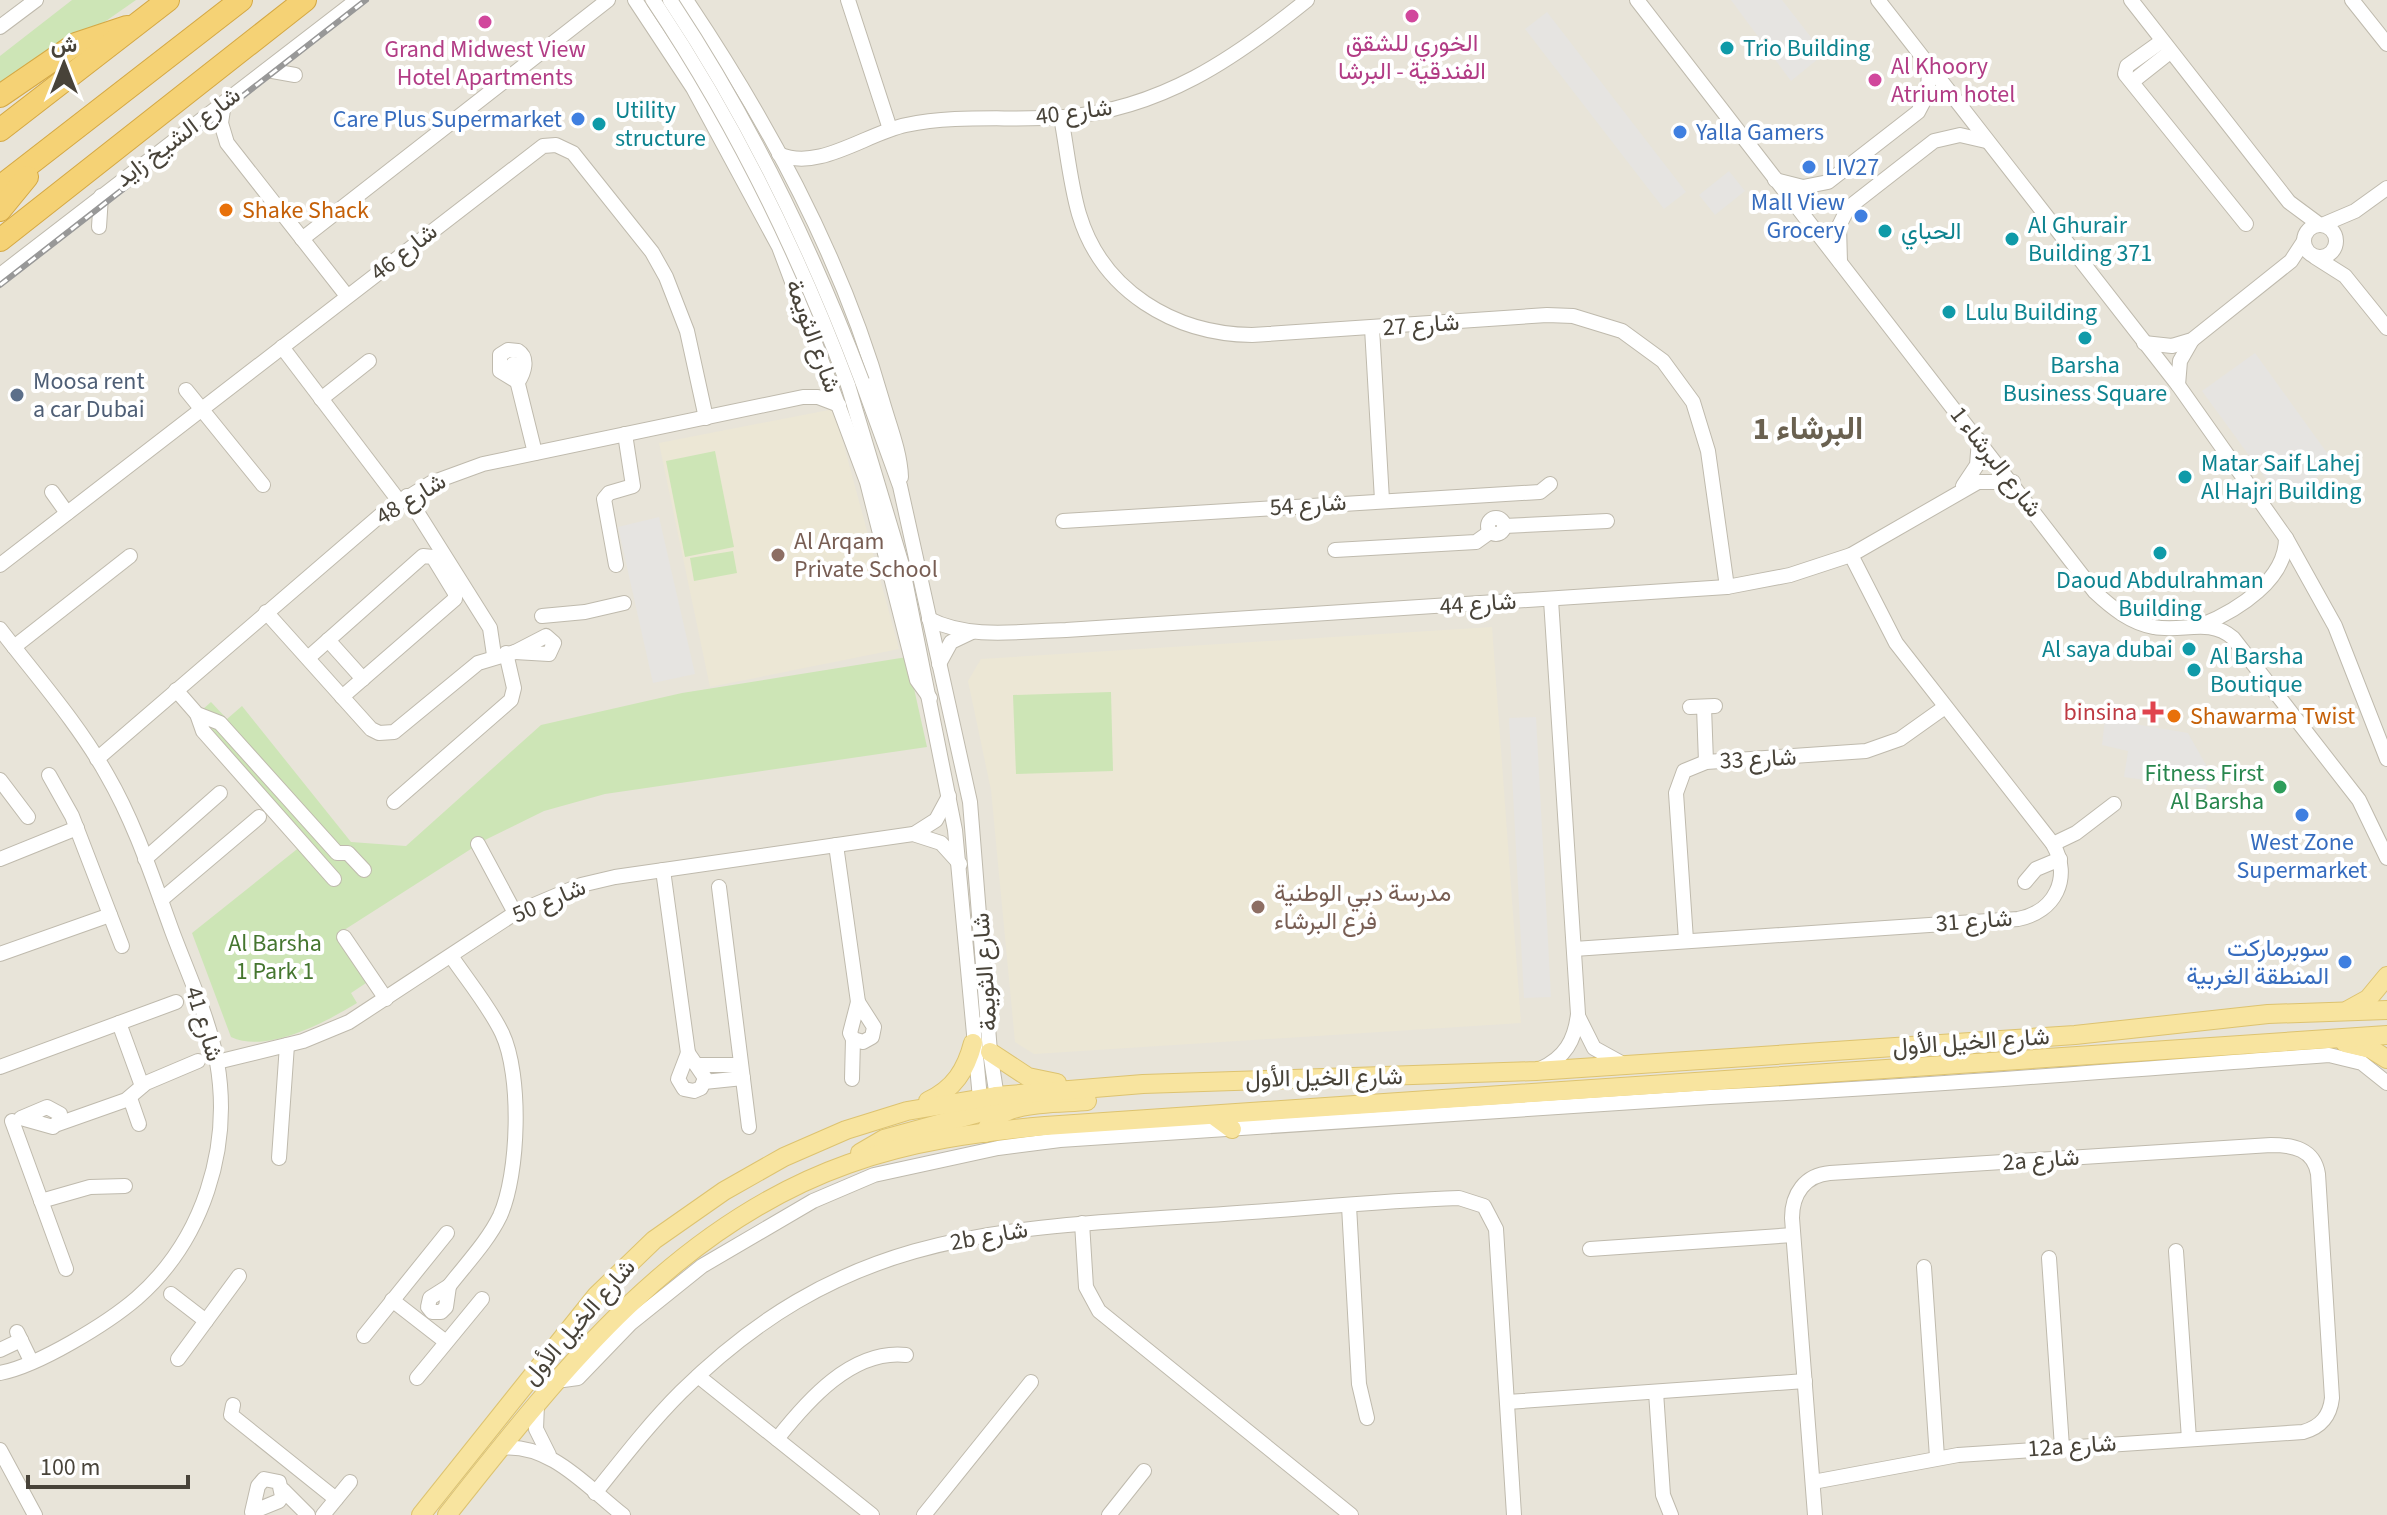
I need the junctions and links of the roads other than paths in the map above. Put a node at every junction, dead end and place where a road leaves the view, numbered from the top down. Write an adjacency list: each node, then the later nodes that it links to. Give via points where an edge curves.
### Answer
1 (36, 0): 19 (street)
2 (168, 0): 18 (highway)
3 (241, 0): 36 (highway)
4 (305, 0): 52 (highway)
5 (357, 0): 25 (street, شارع الشيخ زايد)
6 (608, 0): 50 (street)
7 (635, 0): 20 (street, شارع الثويمة)
8 (653, 0): 68 (street, bridge, via 758,175)
9 (670, 0): 68 (street, bridge, via 772,171 813,259)
10 (686, 0): 17 (street, شارع الثويمة)
11 (848, 0): 32 (street)
12 (1307, 0): 30 (street, شارع 40, via 1251,45 1195,80 1135,103)
13 (1637, 0): 39 (street, شارع البرشاء 1)
14 (1878, 0): 24 (street)
15 (2131, 0): 22 (street)
16 (2352, 0): 21 (street)
17 (699, 18): 20 (street, via 689,42); 23 (street, شارع الثويمة)
18 (136, 25): 28 (highway, via 76,44); 33 (highway)
19 (0, 27)
20 (665, 43): 26 (street, شارع الثويمة)
21 (2387, 44)
22 (2166, 47): 44 (street); 47 (street, via 2127,66 2125,74)
23 (719, 51): 26 (street, via 695,50); 37 (street, شارع الثويمة)
24 (1929, 67): 34 (street); 39 (street, via 1928,93 1918,112 1828,182 1803,187)
25 (267, 70): 27 (street); 29 (street, شارع الشيخ زايد)
26 (684, 74): 66 (street, شارع الثويمة, via 779,247)
27 (295, 75)
28 (0, 96)
29 (224, 103): 31 (street, شارع الشيخ زايد); 35 (street, via 221,123)
30 (1061, 117): 32 (street, شارع 40, via 935,121); 60 (street, شارع 27, via 1087,233 1108,269 1140,300 1180,323 1227,335)
31 (190, 128): 35 (street); 43 (street, شارع الشيخ زايد)
32 (890, 129): 38 (street, شارع 40)
33 (0, 130)
34 (1987, 141): 55 (street, via 1960,135 1934,141 1848,208 1839,226); 63 (street)
35 (227, 143): 50 (street)
36 (42, 154): 40 (highway); 45 (highway)
37 (779, 154): 38 (street, شارع 40, via 796,160); 42 (street, شارع الثويمة)
38 (818, 157): 42 (street, via 803,172)
39 (1775, 180): 55 (street, شارع البرشاء 1)
40 (0, 187)
41 (2387, 188): 46 (street)
42 (798, 190): 82 (street, شارع الثويمة, via 874,370 899,460)
43 (101, 196): 49 (street); 57 (street, شارع الشيخ زايد)
44 (2292, 206): 48 (street); 51 (street)
45 (0, 210)
46 (2355, 211): 48 (street); 53 (street)
47 (2246, 224)
48 (2321, 225): 51 (street, via 2311,227); 53 (street, via 2331,229)
49 (99, 227)
50 (302, 239): 59 (street)
51 (2304, 239): 54 (street); 56 (street)
52 (0, 240)
53 (2336, 240): 54 (street, via 2327,256); 58 (street)
54 (2314, 256): 56 (street); 58 (street)
55 (1840, 262): 77 (street, شارع البرشاء 1)
56 (2282, 268): 62 (street)
57 (0, 275)
58 (2345, 276): 61 (street)
59 (347, 296): 64 (street, شارع 46); 75 (street, شارع 46, via 531,152 562,146 578,157 666,277 687,331)
60 (1372, 328): 87 (street); 98 (street, شارع 27, via 1573,316 1622,331 1644,345 1680,381 1702,426)
61 (2387, 328)
62 (2192, 340): 63 (street, via 2167,346); 69 (street, via 2180,361)
63 (2144, 343): 69 (street)
64 (282, 347): 72 (street); 74 (street, شارع 46)
65 (369, 361): 72 (street)
66 (824, 363): 71 (street, via 818,383); 73 (street, شارع الثويمة)
67 (513, 364): 78 (street)
68 (855, 383): 82 (street, شارع الثويمة); 114 (street, شارع الثويمة)
69 (2178, 385): 92 (street)
70 (186, 390): 74 (street)
71 (803, 397): 73 (street, شارع 48); 75 (street, شارع 48)
72 (321, 399): 86 (street)
73 (839, 405): 114 (street, شارع الثويمة, via 874,505 917,680)
74 (201, 409): 81 (street); 88 (street, شارع 46)
75 (706, 418): 76 (street, شارع 48)
76 (625, 434): 78 (street, شارع 48); 97 (street, via 633,486 609,493 603,501)
77 (1979, 440): 79 (street, شارع البرشاء 1); 83 (street, via 1977,465)
78 (535, 453): 86 (street, شارع 48, via 469,468)
79 (2013, 482): 83 (street, شارع 44, via 1982,481); 103 (street, شارع البرشاء 1, via 2088,584 2114,608 2154,627)
80 (1550, 484): 85 (street, شارع 54, via 1543,492)
81 (263, 485)
82 (900, 486): 102 (street, شارع الثويمة)
83 (1961, 490): 94 (street, شارع 44)
84 (52, 492): 88 (street)
85 (1495, 494): 87 (street, شارع 54); 91 (street)
86 (403, 498): 101 (street, شارع 48); 108 (street)
87 (1382, 500): 89 (street, شارع 54)
88 (67, 513): 96 (street, شارع 46)
89 (1063, 521)
90 (1607, 521): 91 (street)
91 (1496, 523): 93 (street, via 1479,542)
92 (2286, 538): 103 (street, via 2275,575 2231,610); 118 (street, via 2335,626)
93 (1335, 550)
94 (1851, 555): 98 (street, شارع 44, via 1790,575); 116 (street, via 1888,631)
95 (130, 556): 107 (street)
96 (0, 565)
97 (616, 565)
98 (1727, 587): 99 (street, شارع 44)
99 (1551, 600): 105 (street, شارع 44); 155 (street)
100 (624, 603): 108 (street, via 548,615 554,648 549,654)
101 (266, 612): 109 (street); 112 (street, شارع 48)
102 (929, 619): 105 (street, شارع 44); 110 (street, شارع الثويمة)
103 (2198, 627): 140 (street, شارع البرشاء 1, via 2217,628 2233,638 2359,800)
104 (0, 629): 107 (street, شارع 41)
105 (972, 632): 110 (street, via 951,642)
106 (328, 640): 109 (street); 111 (street); 111 (street, via 423,556 431,555 455,599)
107 (14, 647): 120 (street, شارع 41)
108 (505, 653): 113 (street, via 471,668 389,734 371,729); 127 (street, via 514,688 511,700)
109 (308, 658): 113 (street)
110 (939, 664): 173 (street, شارع الثويمة, via 973,825)
111 (363, 679): 113 (street)
112 (176, 690): 117 (street); 120 (street, شارع 48)
113 (342, 697)
114 (930, 698): 126 (street, شارع الثويمة)
115 (1703, 707): 122 (street)
116 (1945, 707): 122 (street, شارع 33, via 1911,733 1866,751); 137 (street)
117 (197, 714): 119 (street, via 203,731); 119 (street, via 214,719)
118 (2381, 728): 121 (street)
119 (232, 749): 129 (street)
120 (97, 759): 142 (street, شارع 41)
121 (2387, 759)
122 (1706, 762): 153 (street, شارع 33, via 1691,766 1676,785)
123 (49, 775): 132 (street)
124 (0, 780): 130 (street)
125 (220, 793): 142 (street)
126 (949, 796): 134 (street, via 936,820); 144 (street, شارع الثويمة)
127 (394, 802)
128 (2114, 804): 137 (street)
129 (281, 805): 133 (street); 135 (street)
130 (28, 817)
131 (259, 817): 149 (street)
132 (77, 828): 141 (street); 151 (street)
133 (316, 831): 135 (street); 139 (street)
134 (913, 834): 138 (street, شارع 50); 144 (street, via 941,843)
135 (302, 844): 139 (street, via 331,876)
136 (478, 844): 150 (street)
137 (2053, 844): 143 (street)
138 (836, 845): 146 (street, شارع 50); 161 (street)
139 (337, 853): 145 (street, via 348,853)
140 (2387, 858)
141 (0, 859)
142 (145, 859): 149 (street, شارع 41)
143 (2060, 859): 147 (street, via 2036,869); 153 (street, شارع 31, via 2061,879 2054,898 2028,917)
144 (960, 864): 171 (street, شارع الثويمة)
145 (364, 870)
146 (663, 870): 150 (street, شارع 50, via 581,885); 174 (street)
147 (2025, 882)
148 (719, 887): 180 (street)
149 (161, 900): 177 (street, شارع 41)
150 (515, 913): 157 (street, شارع 50)
151 (110, 915): 154 (street); 156 (street)
152 (344, 937): 159 (street)
153 (1686, 940): 155 (street, شارع 31)
154 (122, 946)
155 (1574, 949): 164 (street)
156 (0, 954)
157 (451, 956): 159 (street, شارع 50); 212 (street, via 503,1035 514,1095 504,1206)
158 (2387, 976): 163 (main road, via 2368,999)
159 (386, 999): 172 (street, شارع 50, via 334,1029)
160 (176, 1002): 165 (street)
161 (858, 1002): 169 (street, via 849,1029); 169 (street, via 875,1030 866,1041)
162 (2387, 1010): 163 (main road, شارع الخيل الأول)
163 (2342, 1013): 178 (main road, شارع الخيل الأول, via 2268,1014 2075,1035)
164 (1578, 1014): 178 (street, via 1594,1048); 181 (street, via 1566,1051)
165 (119, 1023): 179 (street); 187 (street)
166 (2387, 1024): 170 (main road, via 2303,1031)
167 (2387, 1035): 168 (main road, شارع الخيل الأول)
168 (2315, 1038): 170 (main road, شارع الخيل الأول); 175 (main road, via 2358,1046)
169 (853, 1039): 183 (street)
170 (2272, 1041): 182 (main road, شارع الخيل الأول)
171 (973, 1043): 191 (main road, via 953,1084); 192 (street, شارع الثويمة)
172 (287, 1045): 177 (street, شارع 50); 198 (street)
173 (990, 1052): 188 (main road, via 1036,1080); 192 (street, شارع الثويمة)
174 (693, 1059): 180 (street); 184 (street); 184 (street, via 679,1072 679,1083 694,1091)
175 (2387, 1059)
176 (198, 1061): 187 (street)
177 (217, 1062): 213 (street, شارع 41, via 220,1120 213,1174)
178 (1626, 1065): 181 (main road, شارع الخيل الأول)
179 (0, 1067)
180 (742, 1071): 184 (street); 196 (street)
181 (1536, 1071): 186 (main road, شارع الخيل الأول)
182 (1876, 1071): 189 (main road); 193 (main road, شارع الخيل الأول)
183 (852, 1079)
184 (704, 1082)
185 (2387, 1083): 189 (street, via 2362,1063 2329,1055)
186 (1143, 1084): 188 (main road, شارع الخيل الأول); 192 (main road, via 1105,1098)
187 (142, 1086): 190 (street)
188 (1108, 1087): 192 (main road, شارع الخيل الأول)
189 (1859, 1088): 197 (street)
190 (130, 1098): 194 (street, via 58,1124 60,1114 51,1107); 195 (street)
191 (907, 1111): 192 (main road, شارع الخيل الأول); 256 (main road, شارع الخيل الأول, via 784,1157 654,1240 596,1296)
192 (991, 1114): 193 (main road, شارع الخيل الأول); 229 (main road, شارع الخيل الأول, via 850,1163 769,1199 695,1247 612,1320)
193 (1213, 1115): 197 (main road)
194 (11, 1122): 200 (street)
195 (139, 1124)
196 (749, 1127)
197 (1232, 1129): 229 (street, via 1019,1145 853,1183 793,1211 702,1266 631,1323 578,1378)
198 (279, 1158)
199 (125, 1186): 200 (street, via 90,1187)
200 (41, 1201): 209 (street)
201 (1349, 1206): 202 (street, 2b شارع); 233 (street, 2b شارع, via 1473,1200 1484,1206 1495,1222); 237 (street, via 1359,1384)
202 (1082, 1223): 227 (street, 2b شارع, via 929,1247 865,1266 788,1305); 262 (street, via 1086,1287 1099,1311)
203 (447, 1233): 211 (street)
204 (1793, 1235): 205 (street); 230 (street); 236 (street, 2a شارع, via 1792,1210 1801,1187 1817,1175 2285,1145 2306,1152 2318,1169 2332,1391)
205 (1590, 1249)
206 (2176, 1251): 239 (street)
207 (2049, 1258): 240 (street)
208 (1924, 1267): 243 (street)
209 (66, 1269)
210 (239, 1276): 218 (street)
211 (410, 1278): 214 (street); 216 (street)
212 (449, 1286): 214 (street); 217 (street)
213 (163, 1288): 218 (street); 225 (street, شارع 41)
214 (432, 1295): 217 (street, via 432,1312)
215 (482, 1299): 219 (street)
216 (392, 1300): 220 (street); 221 (street)
217 (446, 1307): 219 (street)
218 (206, 1321): 224 (street)
219 (464, 1321): 221 (street)
220 (364, 1336)
221 (446, 1342): 228 (street)
222 (0, 1350): 225 (street, via 19,1336)
223 (906, 1355): 238 (street, via 872,1361 834,1379)
224 (178, 1359)
225 (31, 1361): 226 (street, شارع 41)
226 (3, 1375)
227 (698, 1376): 238 (street); 248 (street, 2b شارع)
228 (417, 1378)
229 (556, 1381): 234 (main road, شارع الخيل الأول)
230 (1805, 1381): 232 (street); 247 (street)
231 (1031, 1382): 260 (street)
232 (1656, 1392): 233 (street); 264 (street, via 1663,1495)
233 (1507, 1402): 263 (street)
234 (537, 1404): 241 (main road, شارع الخيل الأول); 244 (street, via 538,1437)
235 (233, 1405): 250 (street, via 231,1415)
236 (2328, 1416): 239 (street, 12a شارع, via 2303,1432)
237 (1367, 1418)
238 (777, 1439): 259 (street)
239 (2189, 1439): 240 (street, 12a شارع)
240 (2062, 1447): 243 (street, 12a شارع)
241 (500, 1448): 244 (street, via 527,1448); 257 (main road, شارع الخيل الأول)
242 (0, 1450): 252 (street)
243 (1937, 1457): 247 (street, 12a شارع)
244 (551, 1458): 248 (street)
245 (1144, 1471): 261 (street)
246 (350, 1482): 250 (street)
247 (1813, 1482): 265 (street)
248 (595, 1493): 258 (street)
249 (281, 1496): 251 (street); 251 (street, via 274,1479 261,1481); 253 (street); 254 (street)
250 (336, 1499): 255 (street)
251 (251, 1513)
252 (35, 1515)
253 (297, 1515)
254 (308, 1515)
255 (323, 1515)
256 (421, 1515)
257 (447, 1515)
258 (623, 1515)
259 (872, 1515)
260 (924, 1515)
261 (1109, 1515)
262 (1351, 1515)
263 (1514, 1515)
264 (1671, 1515)
265 (1815, 1515)

